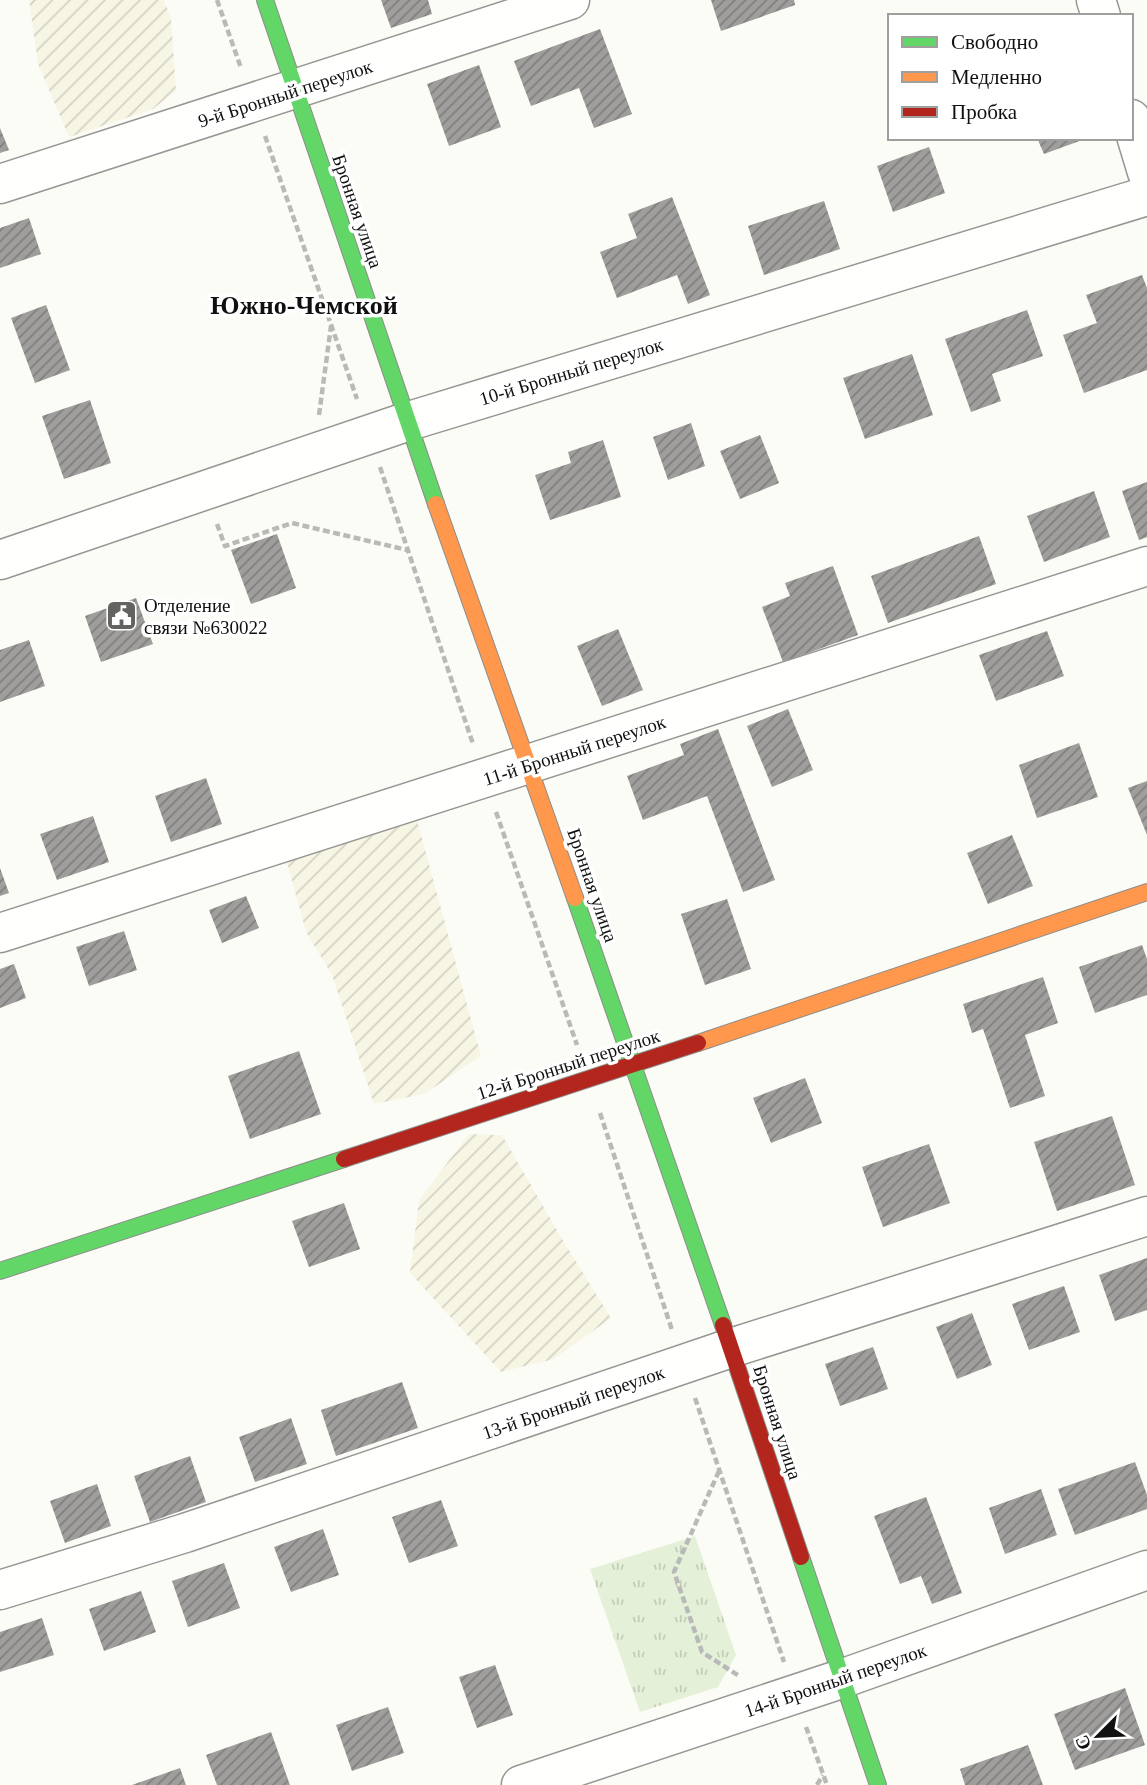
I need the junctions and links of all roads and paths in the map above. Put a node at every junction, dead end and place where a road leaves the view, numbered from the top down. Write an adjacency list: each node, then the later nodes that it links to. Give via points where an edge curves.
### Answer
1 (217, 0): 5 (path)
2 (265, 0): 4 (street, Бронная улица)
3 (570, 0): 4 (street, 9-й Бронный переулок)
4 (295, 91): 5 (street, 9-й Бронный переулок); 11 (street, Бронная улица)
5 (254, 104): 8 (street, 9-й Бронный переулок); 10 (path)
6 (1133, 126): 7 (street)
7 (1147, 172)
8 (0, 184)
9 (1147, 196): 11 (street, 10-й Бронный переулок)
10 (331, 325): 12 (path); 13 (path)
11 (406, 422): 12 (street, 10-й Бронный переулок); 18 (street, Бронная улица)
12 (369, 434): 13 (street, 10-й Бронный переулок); 15 (path)
13 (314, 453): 14 (street, 10-й Бронный переулок)
14 (186, 496): 15 (path, via 214,513 226,546 292,523); 16 (street, 10-й Бронный переулок)
15 (408, 550): 19 (path)
16 (0, 560)
17 (1147, 566): 18 (street, 11-й Бронный переулок)
18 (529, 764): 19 (street, 11-й Бронный переулок); 22 (street, Бронная улица)
19 (485, 778): 21 (street, 11-й Бронный переулок); 23 (path)
20 (1147, 892): 22 (street, 12-й Бронный переулок)
21 (0, 933)
22 (633, 1065): 23 (street, 12-й Бронный переулок); 26 (street, Бронная улица)
23 (589, 1080): 25 (street, 12-й Бронный переулок); 27 (path)
24 (1147, 1216): 26 (street, 13-й Бронный переулок)
25 (0, 1271)
26 (731, 1348): 27 (street, 13-й Бронный переулок); 31 (street, Бронная улица)
27 (683, 1364): 28 (path); 30 (street, 13-й Бронный переулок)
28 (719, 1471): 32 (path); 32 (path, via 674,1572 702,1652 759,1690)
29 (1147, 1570): 31 (street, 14-й Бронный переулок)
30 (0, 1590)
31 (841, 1679): 32 (street, 14-й Бронный переулок); 37 (street, Бронная улица)
32 (795, 1694): 33 (path); 34 (street, 14-й Бронный переулок)
33 (823, 1775): 35 (path); 36 (path)
34 (521, 1785)
35 (817, 1785)
36 (827, 1785)
37 (878, 1785)

